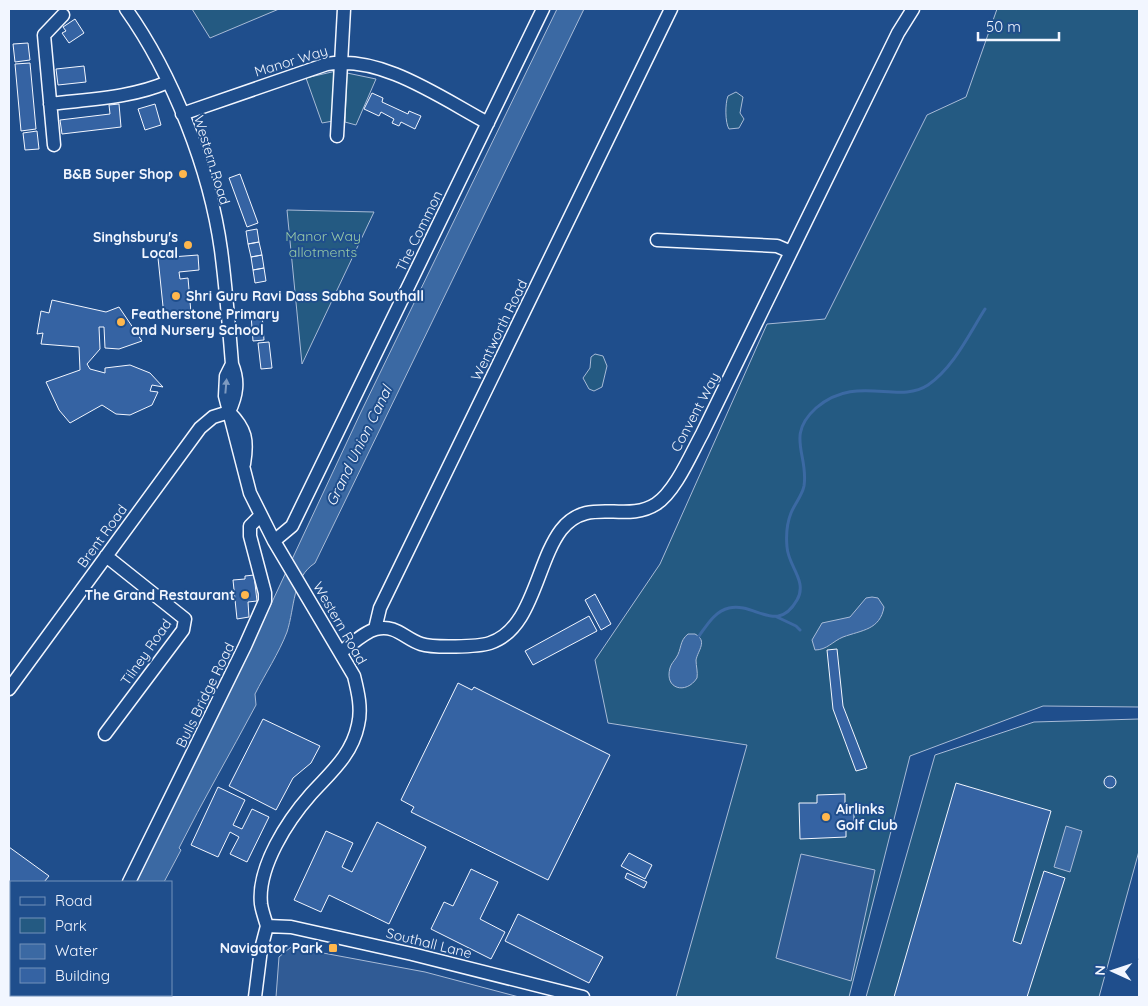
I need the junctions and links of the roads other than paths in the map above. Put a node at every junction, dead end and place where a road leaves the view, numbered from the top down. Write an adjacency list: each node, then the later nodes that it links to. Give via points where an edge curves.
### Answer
1 (126, 9): 8 (street, Western Road, via 145,35)
2 (344, 9): 7 (street)
3 (543, 9): 11 (street, The Common)
4 (671, 9): 20 (street, Wentworth Road, via 380,608)
5 (913, 9): 15 (street, Convent Way, via 898,32)
6 (63, 15): 9 (street, via 44,35)
7 (341, 62): 10 (street, Manor Way); 11 (street, Manor Way, via 366,64 392,73); 12 (street)
8 (168, 82): 9 (street, via 130,95); 10 (street, Western Road)
9 (50, 104): 13 (street)
10 (182, 114): 16 (street, Western Road, via 209,191 219,240 236,376 236,399)
11 (488, 122): 18 (street, The Common, via 292,526)
12 (338, 136)
13 (54, 145)
14 (657, 240): 15 (street, via 777,246)
15 (791, 252): 20 (street, Convent Way, via 702,434 668,492 656,503 632,512 604,510 579,515 561,530 518,622 505,636 489,643 465,646 422,644 400,631)
16 (229, 412): 17 (street, Western Road, via 243,425 244,467); 19 (street, Brent Road, via 213,417 200,428)
17 (260, 516): 18 (street, Western Road); 24 (street, Bulls Bridge Road, via 250,526 250,536 265,601 246,646)
18 (274, 541): 21 (street, Western Road)
19 (106, 556): 22 (street, Brent Road); 23 (street, Tilney Road, via 185,619 183,630)
20 (375, 629): 21 (street)
21 (341, 652): 25 (street, Western Road, via 354,676 358,692 358,725 342,762 305,803 272,854 261,892)
22 (9, 689)
23 (104, 734)
24 (129, 881)
25 (267, 926): 26 (street); 27 (street, Southall Lane, via 292,927)
26 (255, 997)
27 (583, 997)

